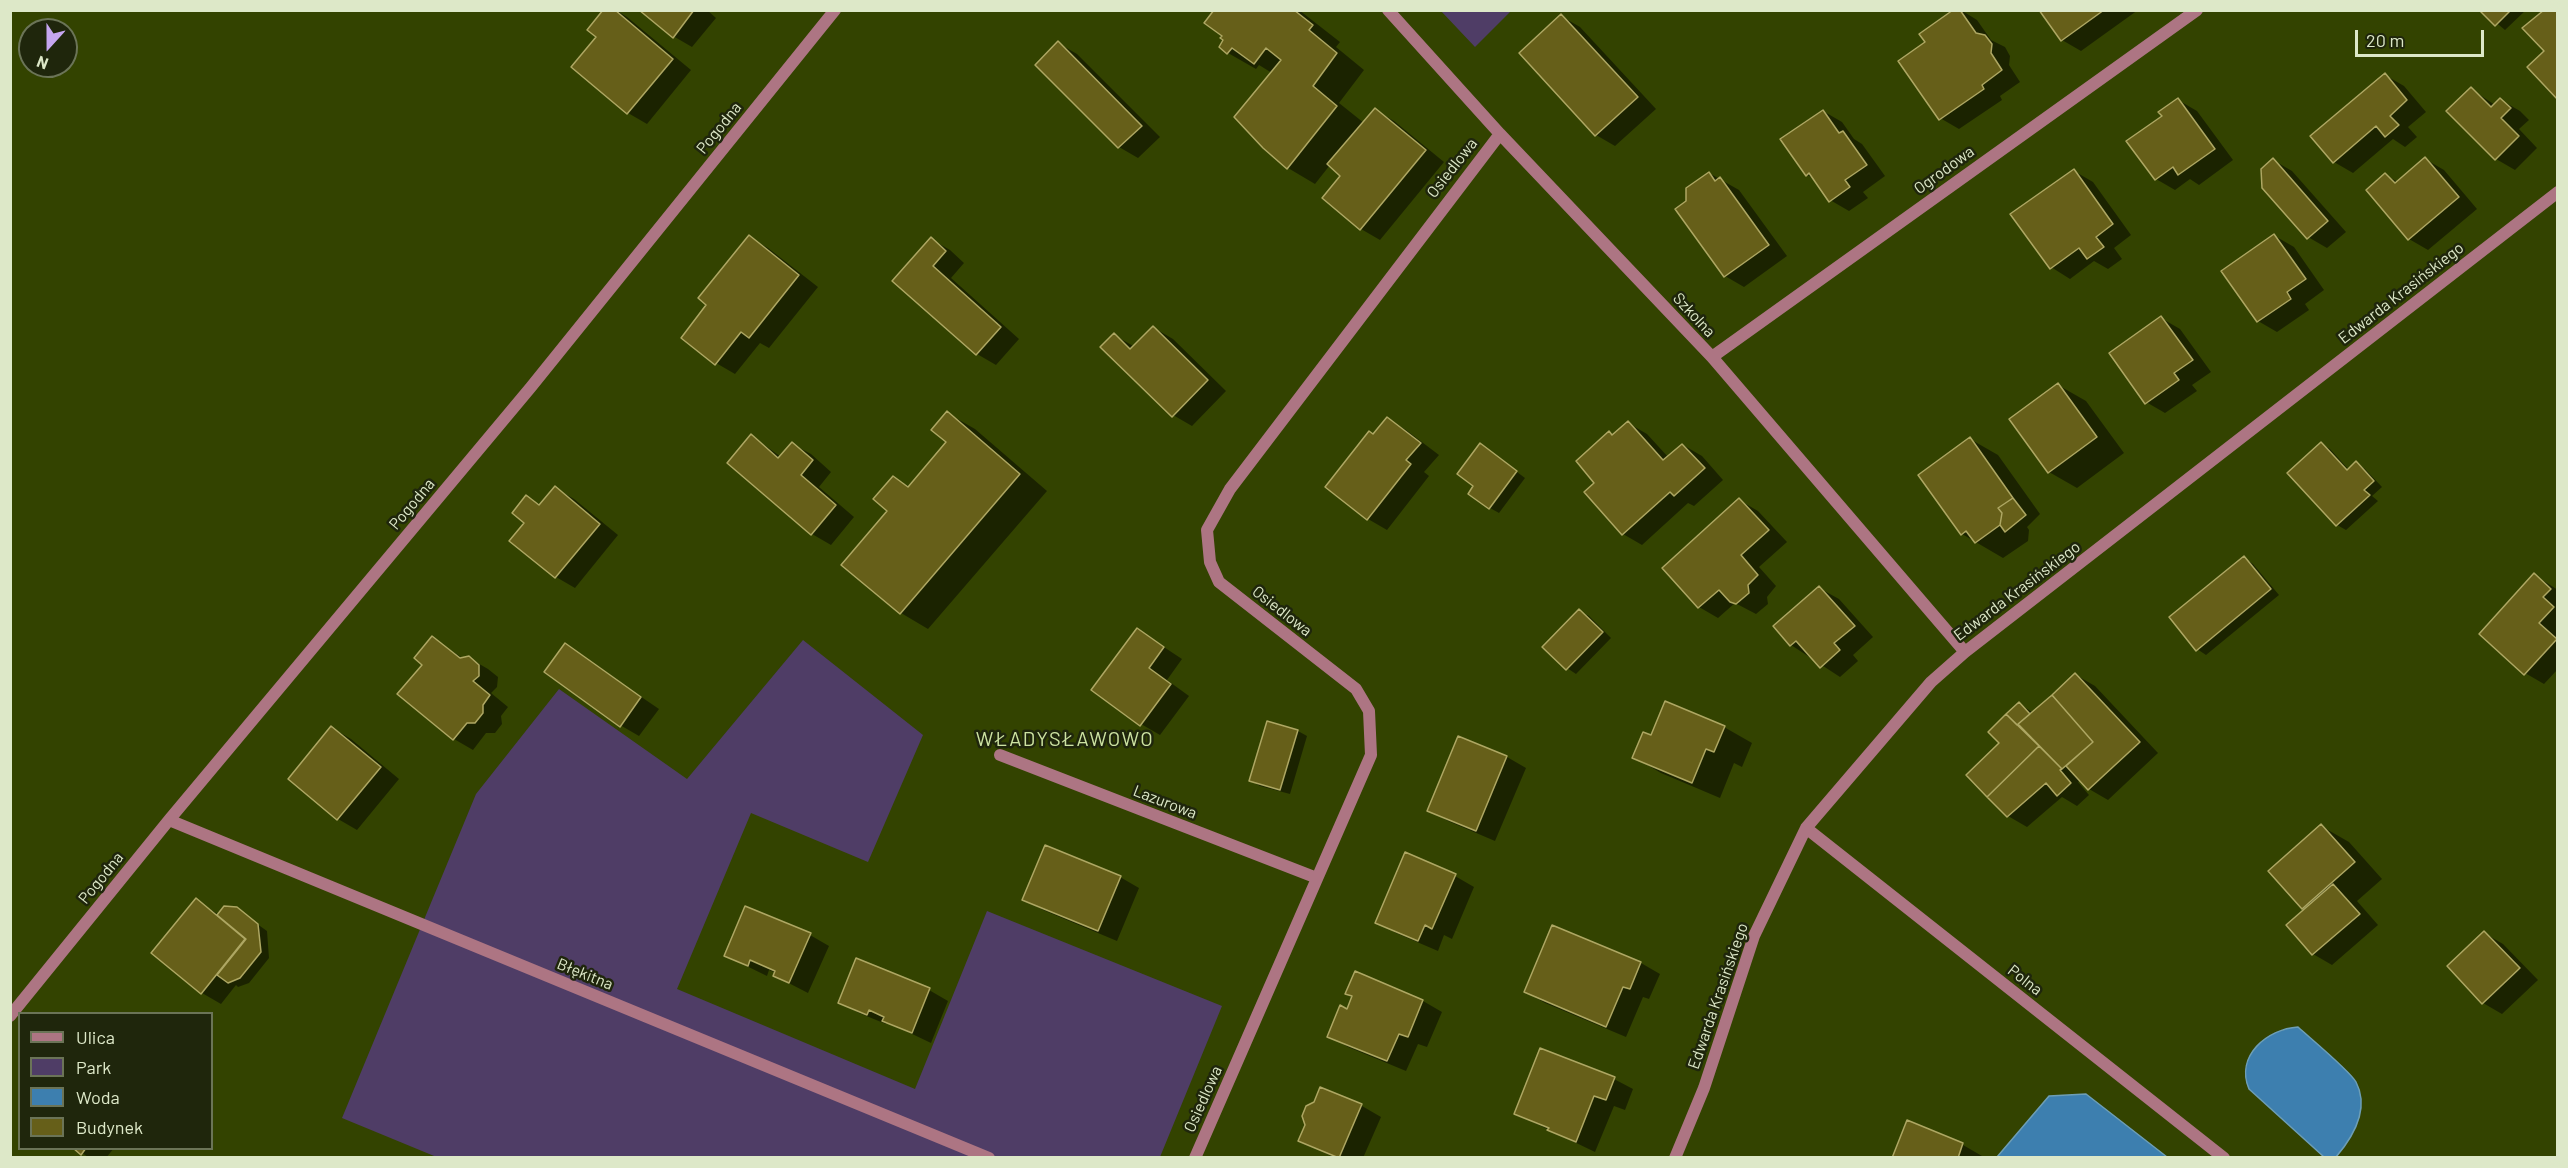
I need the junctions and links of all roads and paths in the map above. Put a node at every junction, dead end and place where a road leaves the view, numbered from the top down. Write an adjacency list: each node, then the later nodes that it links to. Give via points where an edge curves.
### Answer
1 (835, 10): 9 (street, Pogodna, via 531,387)
2 (1388, 10): 4 (street, Szkolna)
3 (2197, 10): 6 (street, Ogrodowa)
4 (1500, 134): 6 (street, Szkolna); 11 (street, Osiedlowa, via 1230,489 1207,530 1210,562 1219,582 1356,689 1369,711 1371,755)
5 (2558, 192): 7 (street, Edwarda Krasińskiego)
6 (1712, 357): 7 (street, Szkolna)
7 (1965, 652): 10 (street, Edwarda Krasińskiego, via 1930,681)
8 (1000, 755): 11 (street, Lazurowa)
9 (169, 820): 12 (street, Pogodna); 13 (street, Błękitna)
10 (1806, 828): 15 (street, Edwarda Krasińskiego, via 1754,936 1704,1088); 16 (street, Polna)
11 (1317, 878): 14 (street, Osiedlowa)
12 (10, 1016)
13 (989, 1158)
14 (1195, 1158)
15 (1675, 1158)
16 (2224, 1158)

